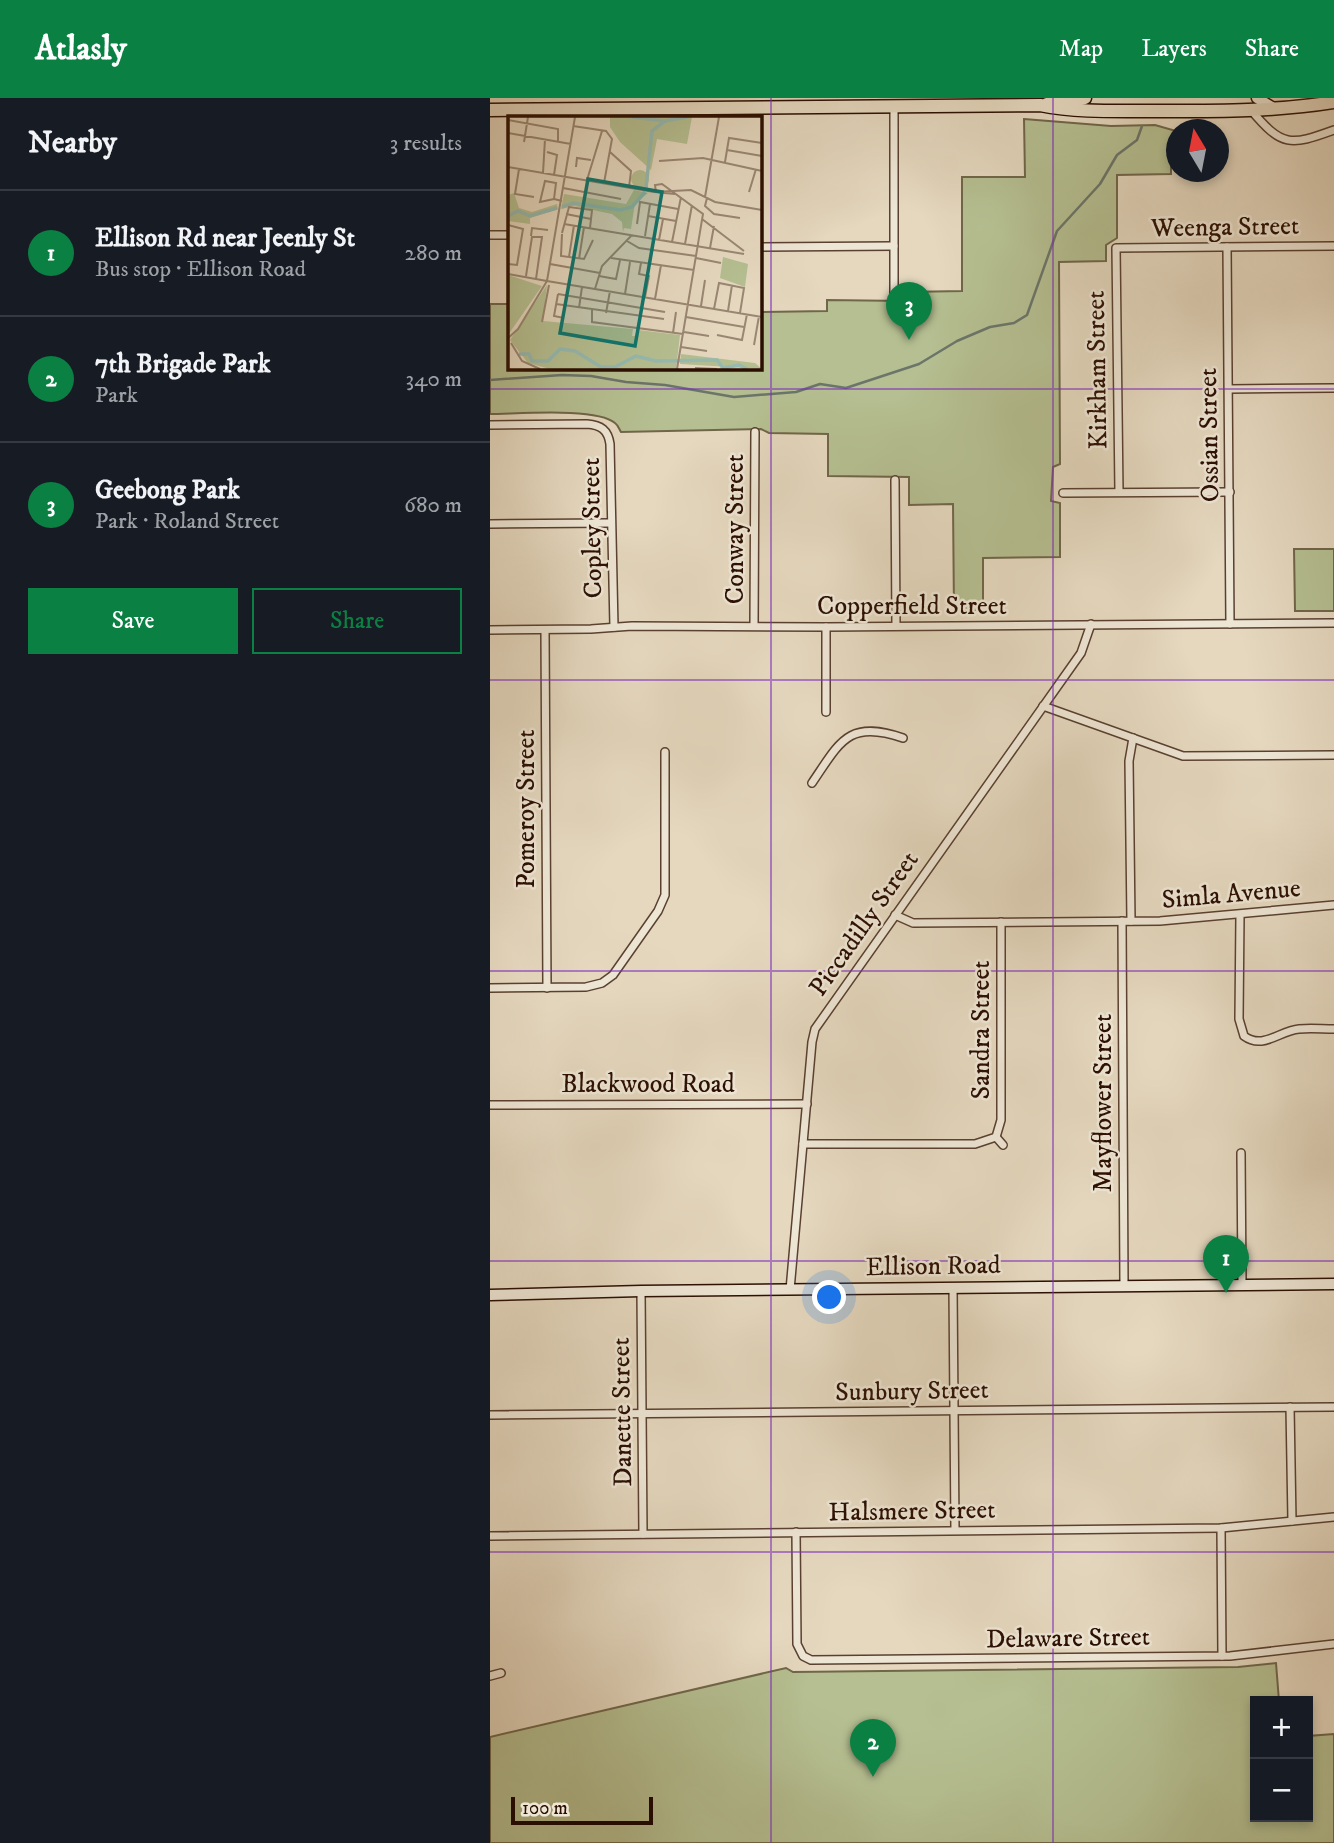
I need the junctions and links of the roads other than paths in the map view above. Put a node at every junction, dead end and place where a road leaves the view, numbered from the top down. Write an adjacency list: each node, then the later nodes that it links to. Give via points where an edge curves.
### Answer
1 (1086, 98): 5 (main road)
2 (1257, 98): 7 (street)
3 (959, 102): 5 (main road); 6 (main road)
4 (1334, 102): 7 (main road)
5 (1040, 105): 9 (main road, via 1120,111)
6 (894, 107): 8 (main road, via 684,104); 13 (street)
7 (1275, 109): 9 (main road)
8 (490, 110)
9 (1251, 110): 10 (street, via 1269,131 1286,140 1304,140)
10 (1334, 130)
11 (490, 235): 12 (street)
12 (508, 235)
13 (894, 246): 15 (street); 18 (street)
14 (1334, 246): 16 (street, Weenga Street)
15 (761, 247)
16 (1227, 247): 17 (street, Weenga Street); 20 (street, Ossian Street)
17 (1116, 248): 24 (street, Kirkham Street)
18 (894, 300)
19 (1334, 388): 20 (street)
20 (1229, 389): 25 (street, Ossian Street)
21 (490, 425): 27 (street, Copley Street, via 587,424 605,429 610,444)
22 (755, 432): 32 (street, Conway Street)
23 (895, 480): 33 (street)
24 (1119, 492): 25 (street); 26 (street)
25 (1230, 492): 31 (street, Ossian Street)
26 (1063, 493)
27 (611, 523): 28 (street); 34 (street, Copley Street)
28 (490, 524)
29 (1334, 622): 31 (street, Copperfield Street)
30 (1091, 624): 31 (street, Copperfield Street); 33 (street, Copperfield Street); 38 (street, Piccadilly Street, via 1080,653)
31 (1230, 624)
32 (754, 626): 34 (street, Copperfield Street); 35 (street, Copperfield Street)
33 (896, 626): 35 (street, Copperfield Street)
34 (614, 627): 37 (street, Copperfield Street)
35 (826, 627): 39 (street)
36 (490, 630): 37 (street, Copperfield Street)
37 (545, 630): 51 (street, Pomeroy Street)
38 (1043, 705): 41 (street); 46 (street, Piccadilly Street)
39 (826, 712)
40 (903, 738): 44 (street, via 874,732 849,735)
41 (1133, 738): 43 (street, via 1190,756); 48 (street, Mayflower Street)
42 (665, 752): 51 (street, via 666,887 662,902 608,979 586,987)
43 (1334, 755)
44 (812, 783)
45 (1334, 905): 47 (street, Simla Avenue)
46 (895, 915): 49 (street, Simla Avenue, via 913,923); 53 (street, Piccadilly Street, via 815,1029)
47 (1240, 915): 48 (street, Simla Avenue); 52 (street, via 1240,1026 1244,1036 1257,1042 1295,1030)
48 (1126, 921): 49 (street, Simla Avenue); 61 (street, Mayflower Street)
49 (1001, 922): 55 (street, Sandra Street, via 1001,1121)
50 (490, 988): 51 (street)
51 (547, 988)
52 (1334, 1029)
53 (807, 1104): 54 (street, Blackwood Road); 56 (street, Piccadilly Street)
54 (490, 1105)
55 (996, 1137): 56 (street, Sandra Street, via 975,1144); 57 (street, Sandra Street)
56 (803, 1144): 63 (street, Piccadilly Street)
57 (1003, 1145)
58 (1241, 1153): 59 (street)
59 (1242, 1284): 60 (street, Ellison Road); 61 (street, Ellison Road)
60 (1334, 1284)
61 (1124, 1285): 62 (street, Ellison Road)
62 (953, 1287): 63 (street, Ellison Road); 68 (street)
63 (790, 1290): 64 (street, Ellison Road)
64 (641, 1291): 65 (street, Ellison Road); 69 (street, Danette Street)
65 (490, 1295)
66 (1290, 1407): 67 (street, Sunbury Street); 68 (street, Sunbury Street); 72 (street)
67 (1334, 1407)
68 (954, 1411): 69 (street, Sunbury Street); 74 (street)
69 (641, 1414): 70 (street, Sunbury Street); 76 (street, Danette Street)
70 (490, 1415)
71 (1334, 1517): 72 (street, Halsmere Street)
72 (1292, 1521): 73 (street, Halsmere Street)
73 (1221, 1528): 74 (street, Halsmere Street); 79 (street)
74 (956, 1530): 75 (street, Halsmere Street)
75 (796, 1532): 76 (street, Halsmere Street); 79 (street, Delaware Street, via 797,1644 811,1660)
76 (643, 1534): 77 (street, Halsmere Street)
77 (490, 1536)
78 (1334, 1644): 79 (street, Delaware Street)
79 (1222, 1656)
80 (501, 1673): 81 (street)
81 (490, 1676)

